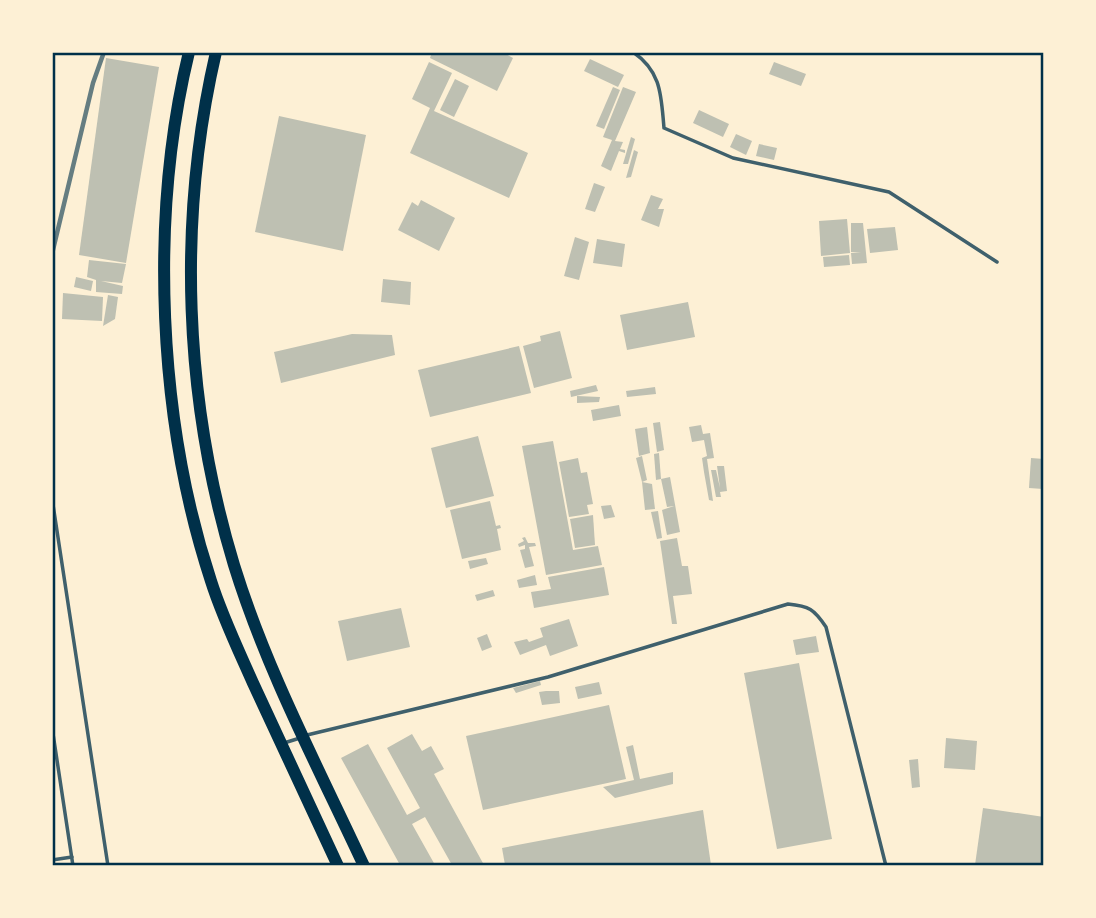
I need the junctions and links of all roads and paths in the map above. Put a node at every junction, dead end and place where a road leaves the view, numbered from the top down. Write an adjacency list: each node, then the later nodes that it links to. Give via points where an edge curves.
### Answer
1 (189, 52): 8 (highway, via 173,132 163,261 176,428 211,581)
2 (216, 52): 7 (highway, via 195,180 191,275 197,380 207,449 234,566)
3 (633, 52): 4 (lane, via 647,62 660,86 664,128 733,158 888,192)
4 (997, 262)
5 (52, 498): 12 (lane)
6 (52, 727): 9 (lane)
7 (304, 736): 8 (lane); 14 (highway); 15 (lane, via 548,677 788,604 806,606 826,626)
8 (281, 744): 13 (highway)
9 (72, 857): 10 (lane); 11 (lane)
10 (52, 860)
11 (73, 866)
12 (108, 866)
13 (338, 866)
14 (364, 866)
15 (886, 866)

